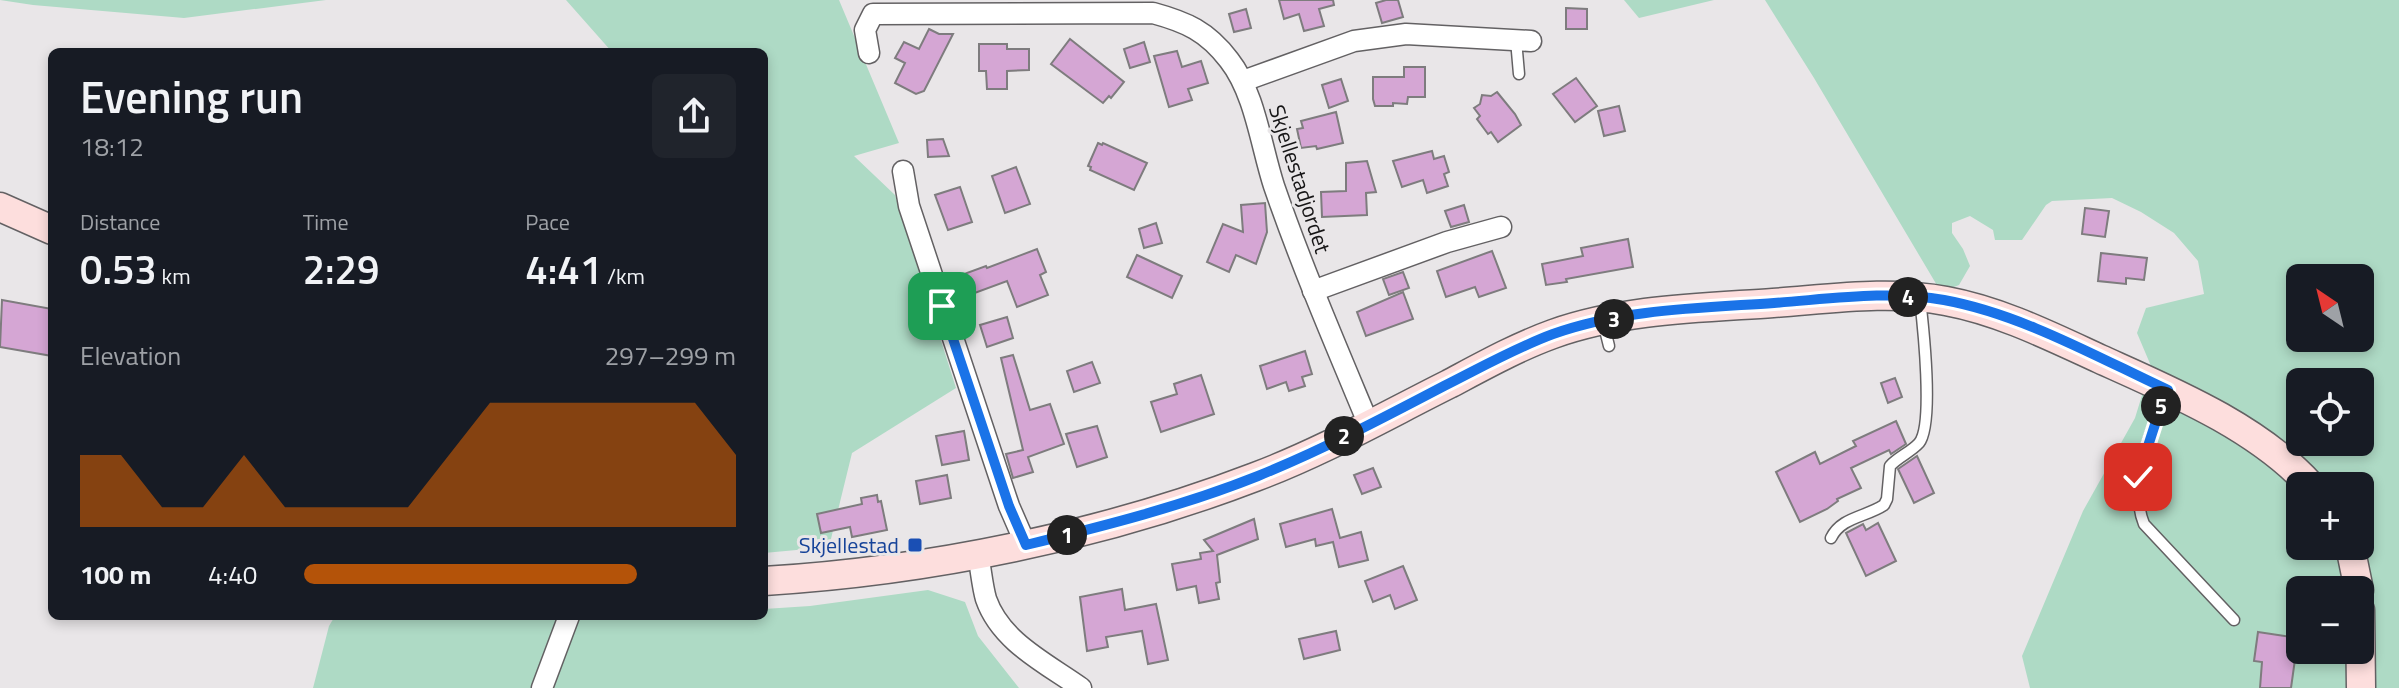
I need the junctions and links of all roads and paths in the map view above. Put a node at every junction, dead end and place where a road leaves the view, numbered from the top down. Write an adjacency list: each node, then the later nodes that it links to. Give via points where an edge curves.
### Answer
1 (1523, 41): 3 (lane); 4 (street, via 1406,34 1354,41)
2 (869, 53): 4 (street, Skjellestadjordet, via 865,30 873,14 1153,13 1198,29)
3 (1519, 74)
4 (1243, 81): 9 (street, Skjellestadjordet)
5 (903, 171): 15 (street, via 909,206)
6 (0, 207): 8 (main road)
7 (1501, 227): 9 (street, Skjellestadjordet)
8 (48, 228)
9 (1313, 291): 12 (street, Skjellestadjordet)
10 (1920, 297): 11 (main road, via 2016,321); 12 (main road, via 1863,296 1679,310 1606,334 1553,334); 14 (lane, via 1924,433 1890,466 1884,505 1843,524)
11 (2168, 390): 13 (main road, via 2253,437); 19 (lane, via 2138,477 2139,511 2144,524)
12 (1369, 425): 15 (main road, via 1168,508)
13 (2297, 472)
14 (1831, 538)
15 (1026, 545): 16 (main road)
16 (978, 555): 17 (main road); 22 (street, via 986,597 1003,630)
17 (768, 581)
18 (568, 620): 21 (street)
19 (2234, 620)
20 (2361, 664): 23 (main road)
21 (542, 688)
22 (1081, 688)
23 (2361, 688)

